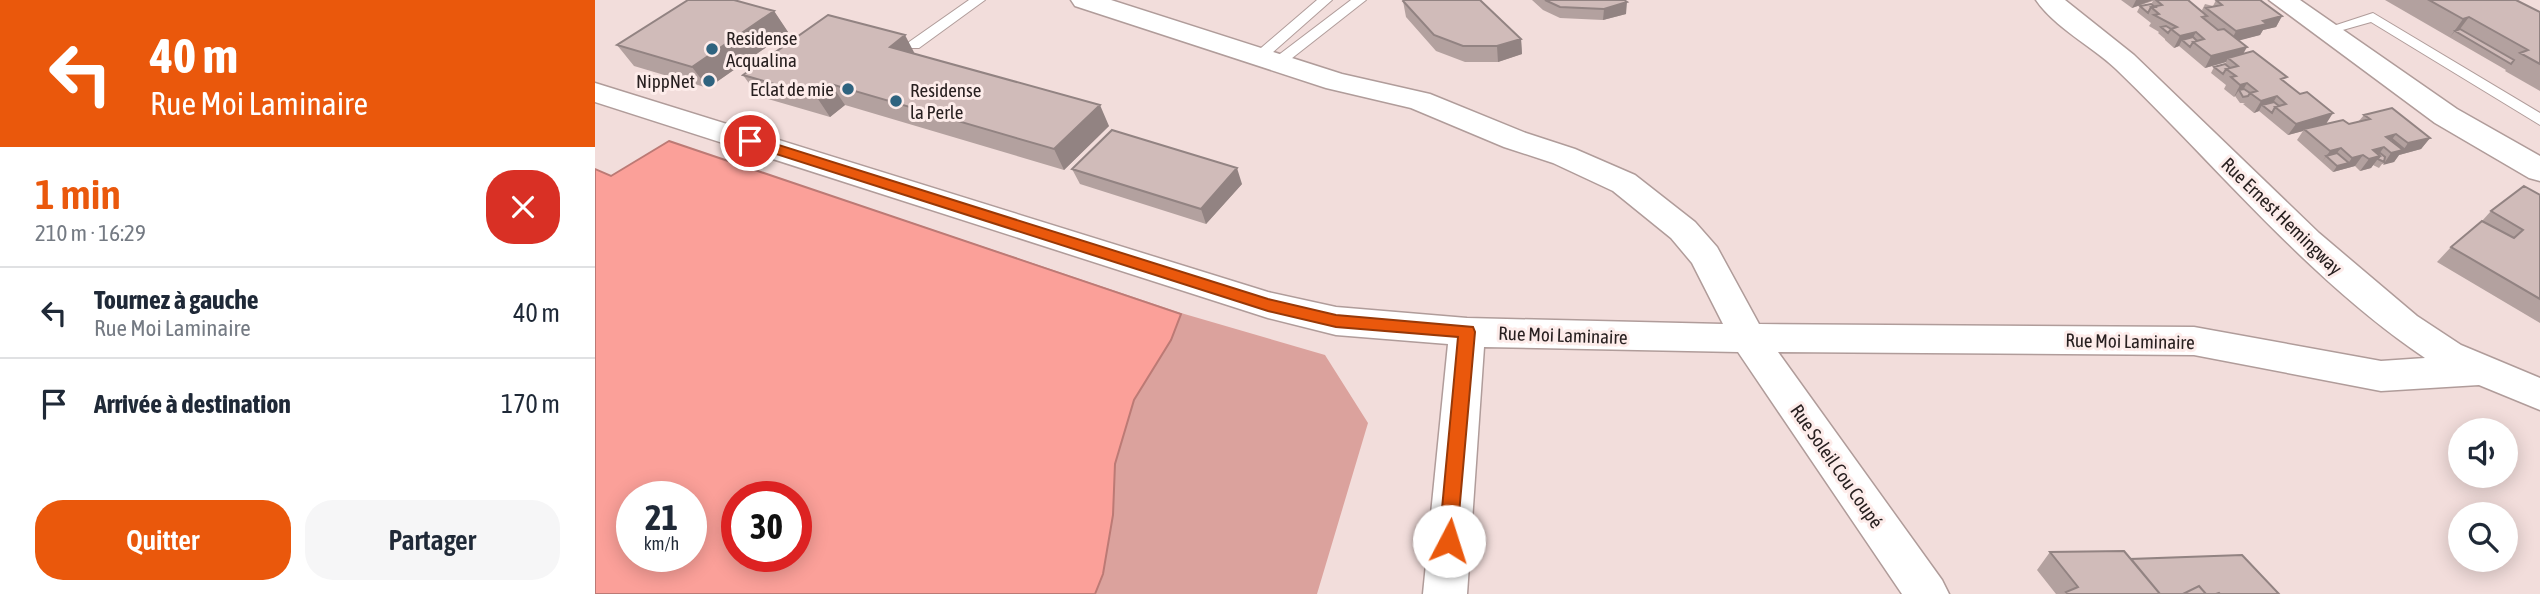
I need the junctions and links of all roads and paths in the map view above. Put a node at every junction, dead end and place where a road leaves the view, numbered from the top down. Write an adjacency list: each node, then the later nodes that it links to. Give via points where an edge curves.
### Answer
1 (978, 0): 8 (lane)
2 (1084, 0): 9 (street, Rue Soleil Cou Coupé)
3 (1325, 0): 9 (lane)
4 (1359, 0): 9 (lane)
5 (2049, 0): 15 (street, Rue Ernest Hemingway, via 2124,61 2364,293 2425,341)
6 (2282, 0): 7 (street)
7 (2325, 31): 11 (lane, via 2373,17); 12 (street, via 2446,116)
8 (914, 45)
9 (1268, 60): 14 (street, Rue Soleil Cou Coupé, via 1336,82 1420,101 1624,183 1683,230 1705,256)
10 (595, 92): 13 (street, Rue Moi Laminaire, via 1268,305 1336,321)
11 (2540, 120)
12 (2540, 170)
13 (1467, 332): 14 (street, Rue Moi Laminaire); 17 (street)
14 (1748, 338): 15 (street, Rue Moi Laminaire, via 2194,341 2381,376); 18 (street, Rue Soleil Cou Coupé)
15 (2479, 370): 16 (street, Rue Ernest Hemingway)
16 (2540, 394)
17 (1445, 594)
18 (1927, 594)

